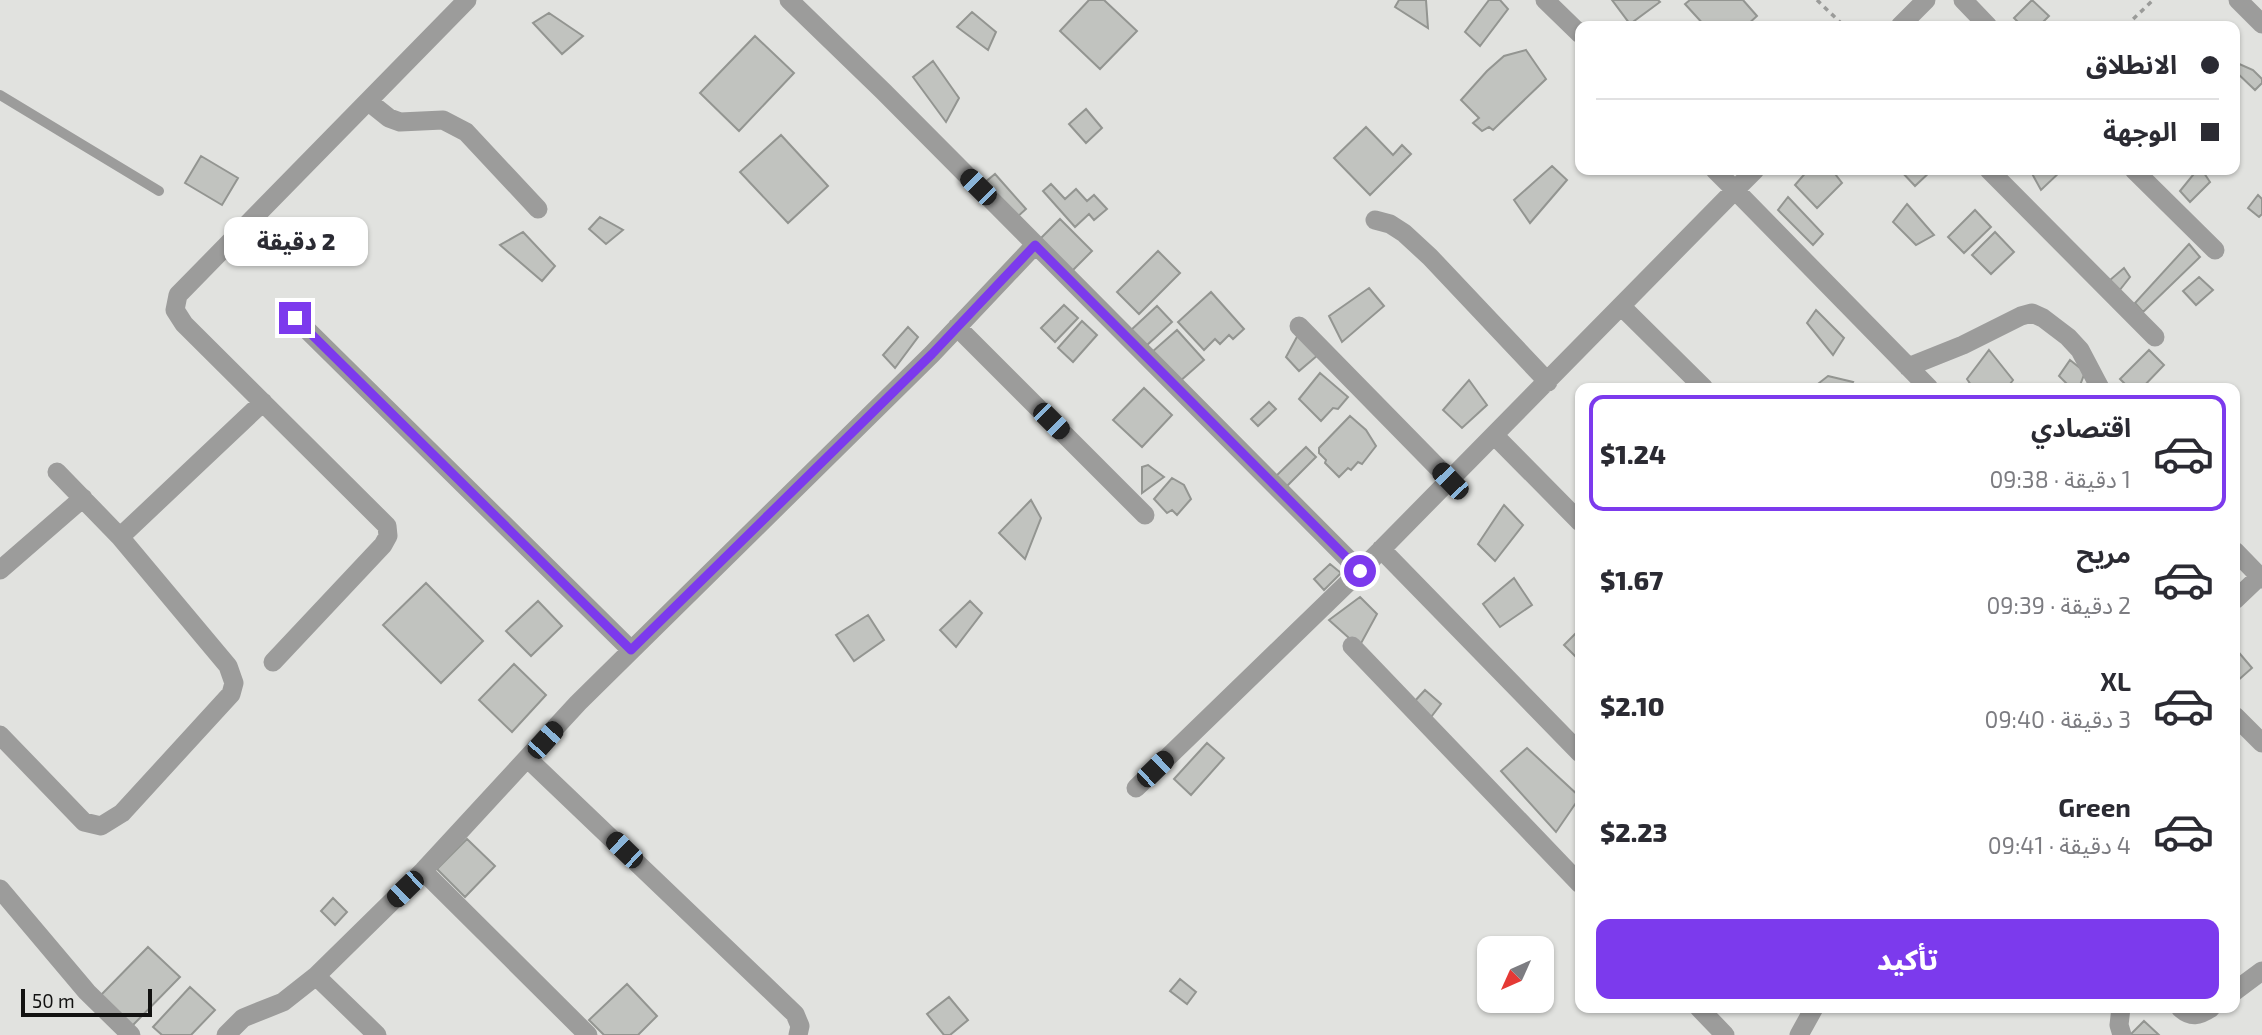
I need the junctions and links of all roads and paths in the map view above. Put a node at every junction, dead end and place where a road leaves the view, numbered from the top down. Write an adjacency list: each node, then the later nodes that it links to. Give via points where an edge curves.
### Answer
1 (467, 0): 16 (street)
2 (789, 0): 25 (street)
3 (1545, 0): 14 (street)
4 (1817, 0): 9 (path)
5 (1926, 0): 10 (street)
6 (1963, 0): 11 (street)
7 (2153, 0): 12 (path)
8 (2238, 0): 13 (street)
9 (1839, 21)
10 (1905, 21)
11 (1983, 21)
12 (2131, 21)
13 (2262, 24)
14 (1575, 29)
15 (0, 95): 22 (lane)
16 (369, 102): 23 (street, via 400,122 443,120 466,132); 37 (street, via 178,295 175,310 184,324)
17 (1720, 175): 21 (street)
18 (1750, 175): 21 (street)
19 (1994, 175): 31 (street)
20 (2138, 175): 26 (street)
21 (1735, 190): 27 (street); 32 (street)
22 (159, 191)
23 (538, 209)
24 (1375, 220): 33 (street, via 1404,233 1430,257)
25 (1035, 245): 30 (street); 48 (street)
26 (2215, 250)
27 (1621, 306): 33 (street); 34 (street)
28 (295, 318): 52 (street)
29 (1299, 326): 40 (street)
30 (957, 327): 42 (street); 52 (street)
31 (2155, 337)
32 (1908, 367): 35 (street); 36 (street, via 2032,313 2068,337)
33 (1548, 382): 38 (street)
34 (1699, 383)
35 (1924, 383)
36 (2097, 383)
37 (263, 402): 44 (street); 53 (street, via 379,517 388,536)
38 (1495, 436): 40 (street); 43 (street)
39 (57, 472): 41 (street)
40 (1450, 481): 45 (street)
41 (83, 498): 44 (street); 47 (street)
42 (1145, 515)
43 (1575, 516)
44 (120, 537): 55 (street, via 228,666 234,684 231,694 122,813 101,826 84,822)
45 (1381, 549): 48 (street); 57 (street)
46 (2240, 556): 49 (street)
47 (0, 570)
48 (1360, 571): 59 (street)
49 (2261, 578): 50 (street)
50 (2240, 596)
51 (1352, 646): 61 (street)
52 (631, 650): 58 (street)
53 (273, 662)
54 (2240, 721): 56 (street)
55 (0, 735)
56 (2262, 743)
57 (1575, 748)
58 (528, 759): 60 (street); 75 (street, via 795,1014)
59 (1136, 788)
60 (423, 871): 64 (street); 74 (street)
61 (1575, 879)
62 (0, 889): 71 (street, via 87,992)
63 (2262, 971): 65 (street)
64 (316, 976): 72 (street, via 283,1002 243,1018); 73 (street)
65 (2240, 987)
66 (1704, 1013): 76 (street)
67 (1811, 1013): 77 (street)
68 (2120, 1013): 78 (street)
69 (2185, 1013): 70 (street)
70 (2204, 1013)
71 (131, 1035)
72 (226, 1035)
73 (377, 1035)
74 (588, 1035)
75 (798, 1035)
76 (1725, 1035)
77 (1799, 1035)
78 (2122, 1035)

